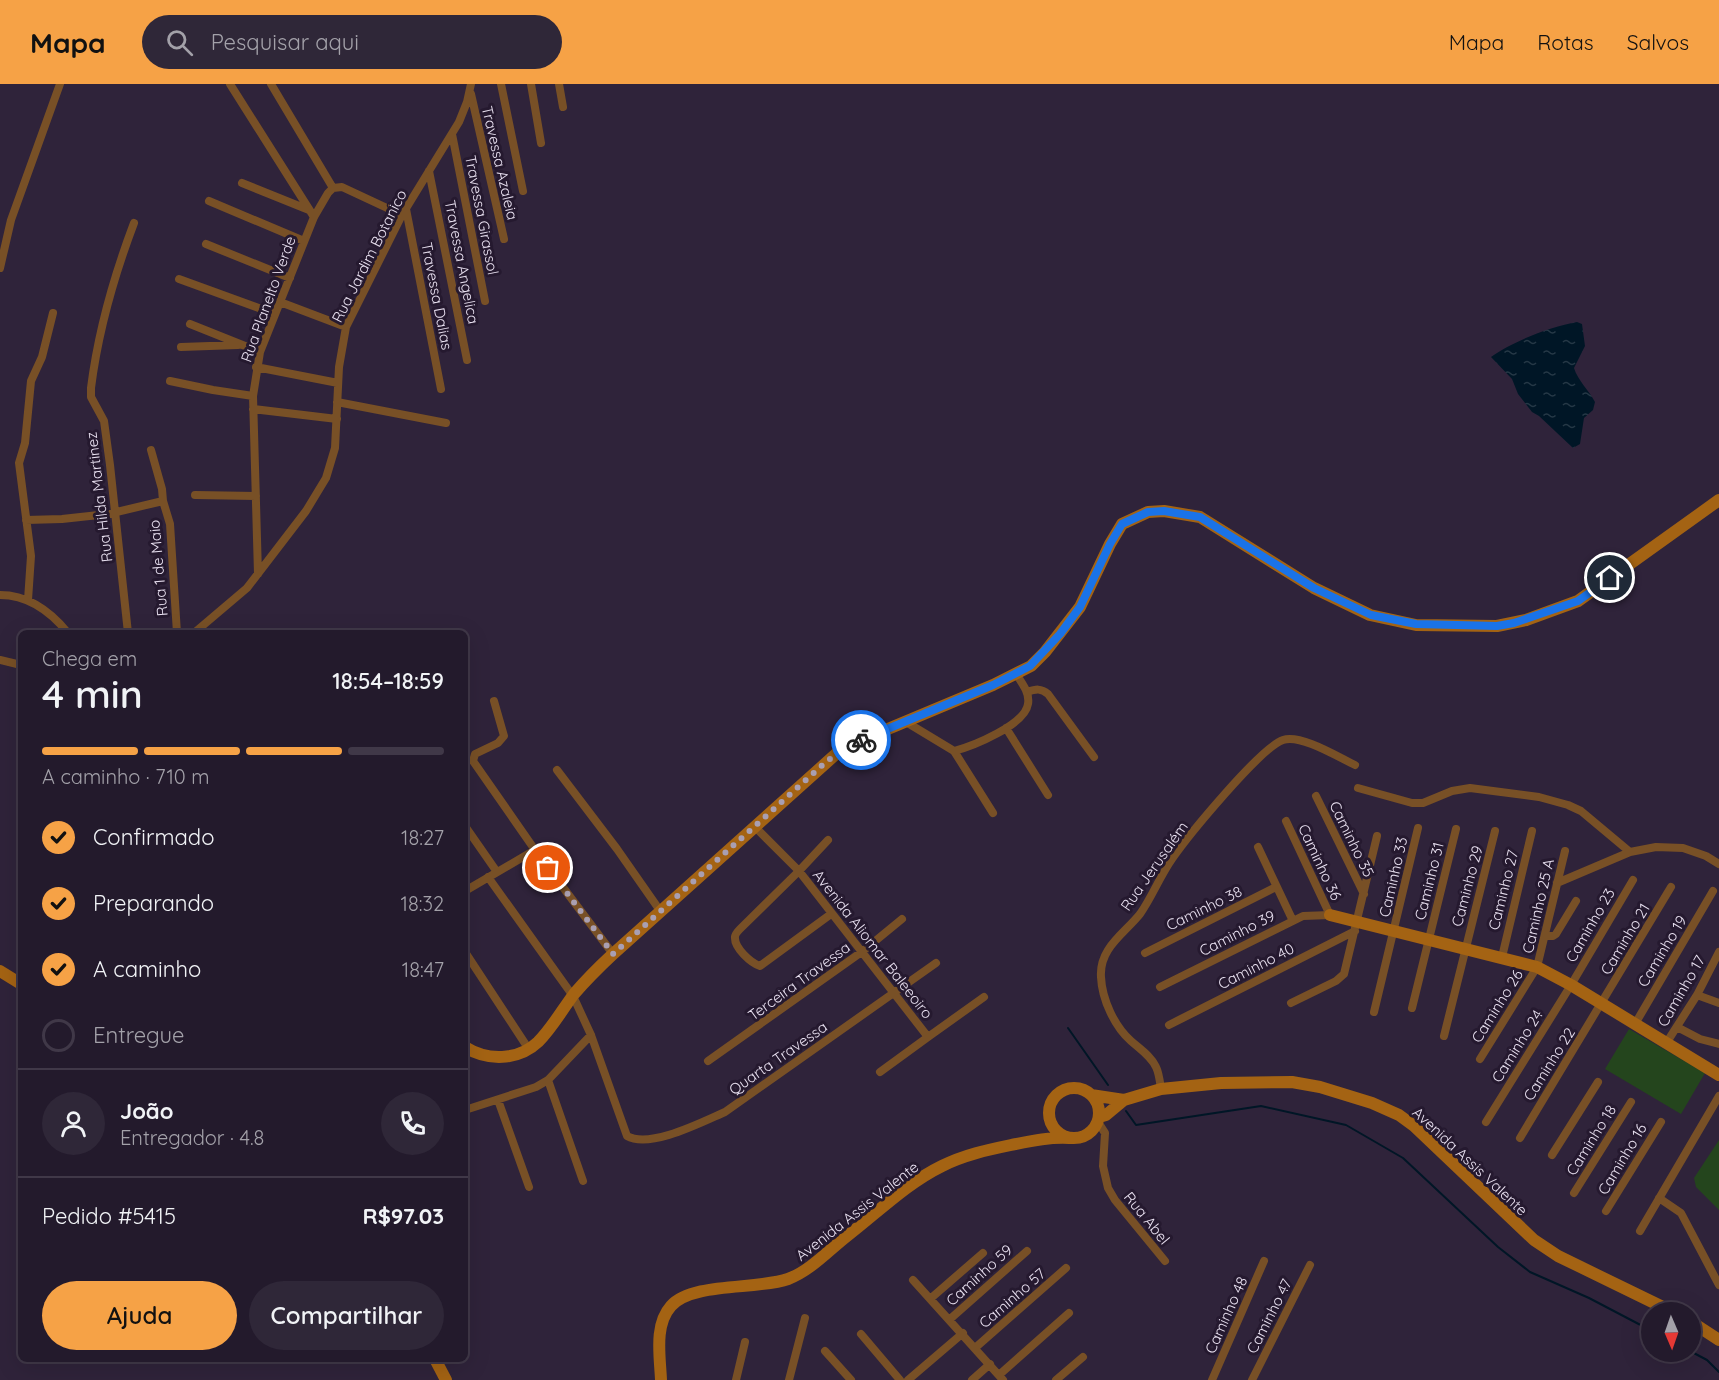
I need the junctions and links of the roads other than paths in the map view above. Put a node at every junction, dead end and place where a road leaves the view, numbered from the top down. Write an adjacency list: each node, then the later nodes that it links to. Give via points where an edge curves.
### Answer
1 (60, 84): 19 (street)
2 (230, 84): 17 (street)
3 (272, 84): 13 (street)
4 (501, 84): 14 (street)
5 (531, 84): 10 (street)
6 (560, 84): 8 (street)
7 (471, 88): 9 (street, Rua Jardim Botanico); 20 (street, Travessa Azaleia)
8 (563, 107)
9 (452, 134): 11 (street, Rua Jardim Botanico); 26 (street, Travessa Girassol)
10 (542, 143)
11 (429, 171): 16 (street, Rua Jardim Botanico); 35 (street, Travessa Angelica)
12 (242, 183): 17 (street)
13 (333, 188): 16 (street, via 342,187); 17 (street, Rua Planelto Verde)
14 (523, 191)
15 (210, 201): 21 (street)
16 (404, 212): 31 (street, Rua Jardim Botanico); 39 (street, Travessa Dalias)
17 (312, 213): 21 (street, Rua Planelto Verde)
18 (134, 223): 50 (street, Rua Hilda Martinez, via 102,327 91,388 104,422)
19 (4, 232): 23 (street)
20 (504, 240)
21 (304, 241): 24 (street, Rua Planelto Verde)
22 (206, 244): 24 (street)
23 (0, 268)
24 (290, 278): 27 (street, Rua Planelto Verde)
25 (179, 279): 29 (street)
26 (485, 301)
27 (280, 302): 29 (street, Rua Planelto Verde); 31 (street)
28 (53, 313): 51 (street, via 42,357 31,381 25,443 19,459)
29 (275, 314): 34 (street, Rua Planelto Verde)
30 (190, 324): 32 (street)
31 (345, 327): 38 (street, Rua Jardim Botanico)
32 (242, 345): 33 (street); 34 (street)
33 (181, 347)
34 (260, 352): 36 (street, Rua Planelto Verde)
35 (467, 360)
36 (256, 368): 38 (street); 40 (street, Rua Planelto Verde)
37 (170, 381): 40 (street)
38 (338, 383): 41 (street, Rua Jardim Botanico)
39 (441, 388)
40 (253, 396): 42 (street, Rua Planelto Verde)
41 (337, 402): 43 (street, Rua Jardim Botanico); 44 (street)
42 (253, 409): 43 (street); 47 (street, Rua Planelto Verde)
43 (337, 419): 52 (street, Rua Jardim Botanico, via 326,478)
44 (446, 423)
45 (151, 450): 49 (street, Rua 1 de Maio)
46 (195, 495): 47 (street)
47 (256, 496): 52 (street, Rua Planelto Verde)
48 (1719, 500): 61 (main road, via 1578,601 1497,626 1416,624 1371,615 1314,588 1200,517 1148,512 1122,524 1080,607 1038,659)
49 (163, 501): 50 (street, Rua 1 de Maio); 57 (street, Rua 1 de Maio, via 170,524)
50 (114, 512): 51 (street, Rua 1 de Maio); 56 (street, Rua Hilda Martinez)
51 (26, 520): 54 (street, via 31,556)
52 (258, 575): 58 (street, Rua Jardim Botanico)
53 (0, 595): 54 (street)
54 (28, 600): 55 (street, via 52,615)
55 (65, 630)
56 (128, 630)
57 (177, 630)
58 (198, 630)
59 (0, 660): 60 (street)
60 (18, 664)
61 (1016, 674): 62 (street); 64 (main road)
62 (1027, 692): 65 (street, via 1026,712); 67 (street, via 1038,689 1048,694)
63 (494, 701): 84 (street, via 504,736 475,754 473,761)
64 (906, 722): 66 (street); 75 (main road, via 836,754)
65 (1006, 728): 66 (street); 71 (street)
66 (954, 751): 73 (street)
67 (1094, 757)
68 (1355, 765): 146 (street, Rua Jerusalém, via 1296,740 1283,740 1266,750 1172,859 1139,915 1109,948 1100,980 1114,1022 1157,1067)
69 (557, 770): 99 (street)
70 (1358, 788): 86 (street, via 1412,803 1470,788 1539,797 1581,811)
71 (1048, 795)
72 (1316, 796): 97 (street, Caminho 35)
73 (993, 813)
74 (1286, 821): 101 (street, Caminho 36)
75 (754, 826): 88 (street, Avenida Aliomar Baleeoiro); 99 (main road)
76 (1418, 828): 105 (street, Caminho 33)
77 (1456, 829): 107 (street, Caminho 31)
78 (468, 830): 89 (street)
79 (1496, 831): 108 (street, Caminho 29)
80 (1532, 831): 114 (street, Caminho 27)
81 (1377, 836): 97 (street, Caminho 35)
82 (828, 840): 88 (street)
83 (1258, 847): 93 (street)
84 (535, 850): 89 (street); 112 (street)
85 (1565, 851): 92 (street, Caminho 25 A)
86 (1630, 852): 87 (street, via 1656,847 1683,848); 92 (street)
87 (1719, 864)
88 (799, 871): 100 (street, Avenida Aliomar Baleeoiro); 100 (street, via 735,935 738,947 760,966)
89 (497, 872): 90 (street)
90 (488, 877): 95 (street); 123 (street)
91 (1633, 880): 119 (street, Caminho 23)
92 (1557, 883): 106 (street, Caminho 25 A)
93 (1276, 887): 103 (street); 111 (street, Caminho 38)
94 (1671, 887): 127 (street, Caminho 21)
95 (468, 889)
96 (1713, 891): 130 (street, Caminho 19)
97 (1364, 894): 104 (street, Caminho 35)
98 (1576, 901): 106 (street, via 1556,934)
99 (661, 912): 112 (main road)
100 (831, 914): 109 (street, Avenida Aliomar Baleeoiro)
101 (1330, 915): 103 (street, Caminho 39, via 1306,915); 104 (main road)
102 (902, 919): 109 (street, Terceira Travessa)
103 (1293, 921): 120 (street, Caminho 39)
104 (1356, 926): 105 (main road); 125 (street, Caminho 35, via 1340,979); 131 (street, Caminho 40)
105 (1394, 932): 107 (main road); 129 (street, Caminho 33)
106 (1545, 936): 116 (street, Caminho 25 A)
107 (1428, 940): 108 (main road); 128 (street, Caminho 31)
108 (1465, 948): 114 (main road); 135 (street, Caminho 29)
109 (863, 951): 121 (street, Avenida Aliomar Baleeoiro); 141 (street, Terceira Travessa)
110 (1719, 952): 122 (street, Caminho 17)
111 (1145, 953)
112 (613, 954): 123 (main road)
113 (468, 957): 139 (street)
114 (1502, 957): 116 (main road)
115 (936, 963): 121 (street, Quarta Travessa)
116 (1537, 967): 119 (main road); 140 (street, Caminho 26)
117 (3, 975): 118 (main road)
118 (18, 982)
119 (1571, 985): 127 (main road); 155 (street, Caminho 24)
120 (1160, 987)
121 (896, 992): 133 (street, Quarta Travessa, via 725,1112 688,1129 654,1137 627,1136); 134 (street, Avenida Aliomar Baleeoiro)
122 (1696, 995): 126 (street); 132 (street, Caminho 17)
123 (573, 996): 133 (street); 139 (main road, via 538,1042)
124 (984, 998): 134 (street)
125 (1292, 1003)
126 (1719, 1003)
127 (1602, 1004): 130 (main road); 158 (street, Caminho 22)
128 (1412, 1008)
129 (1374, 1012)
130 (1635, 1024): 136 (main road)
131 (1169, 1025)
132 (1677, 1027): 136 (street, Caminho 17); 137 (street)
133 (591, 1035): 144 (street)
134 (928, 1036): 142 (street, Avenida Aliomar Baleeoiro)
135 (1444, 1036)
136 (1667, 1042): 143 (main road)
137 (1719, 1044)
138 (468, 1048): 139 (main road, via 507,1057)
139 (528, 1048)
140 (1480, 1059)
141 (708, 1061)
142 (880, 1072)
143 (1719, 1075)
144 (548, 1080): 149 (street); 161 (street)
145 (1598, 1082): 160 (street)
146 (1161, 1089): 150 (main road, Avenida Assis Valente); 176 (main road, Avenida Assis Valente, via 1292,1082 1390,1110 1414,1126 1534,1240 1563,1259)
147 (1091, 1095): 150 (main road, Avenida Assis Valente); 153 (main road, via 1077,1089 1062,1092 1052,1103); 154 (main road, via 1099,1109)
148 (1719, 1096): 164 (street)
149 (498, 1100): 152 (street); 162 (street)
150 (1124, 1100): 154 (main road, Avenida Assis Valente)
151 (1631, 1102): 163 (street, Caminho 18)
152 (468, 1109)
153 (1050, 1118): 157 (main road, via 1056,1131); 159 (main road)
154 (1098, 1119): 157 (main road, via 1091,1131 1081,1137); 169 (street, Rua Abel, via 1105,1133 1103,1166 1108,1188)
155 (1486, 1122)
156 (1661, 1122): 165 (street, Caminho 16)
157 (1070, 1137): 159 (main road, Avenida Assis Valente)
158 (1520, 1138)
159 (1032, 1141): 192 (main road, Avenida Assis Valente, via 970,1155 940,1167 799,1274 774,1283 694,1293 677,1300 662,1321)
160 (1552, 1155)
161 (583, 1181)
162 (529, 1187)
163 (1574, 1193)
164 (1659, 1198): 166 (street); 174 (street, via 1681,1213)
165 (1606, 1211)
166 (1640, 1231)
167 (1027, 1251): 179 (street, Caminho 59)
168 (983, 1253): 175 (street)
169 (1165, 1261)
170 (1264, 1261): 200 (street, Caminho 48)
171 (1310, 1264): 201 (street, Caminho 47)
172 (1066, 1268): 185 (street, Caminho 57)
173 (913, 1280): 175 (street)
174 (1719, 1285)
175 (930, 1299): 179 (street)
176 (1652, 1302)
177 (1069, 1313): 190 (street)
178 (805, 1318): 194 (street)
179 (949, 1320): 182 (street)
180 (1701, 1328): 183 (main road)
181 (861, 1334): 196 (street)
182 (963, 1334): 185 (street); 197 (street)
183 (1719, 1340)
184 (745, 1342): 193 (street)
185 (975, 1348): 189 (street)
186 (825, 1351): 195 (street)
187 (1083, 1357): 199 (street)
188 (437, 1362): 191 (main road)
189 (990, 1364): 190 (street); 198 (street)
190 (1001, 1378)
191 (446, 1380)
192 (661, 1380)
193 (736, 1380)
194 (789, 1380)
195 (851, 1380)
196 (900, 1380)
197 (908, 1380)
198 (972, 1380)
199 (1056, 1380)
200 (1212, 1380)
201 (1252, 1380)

